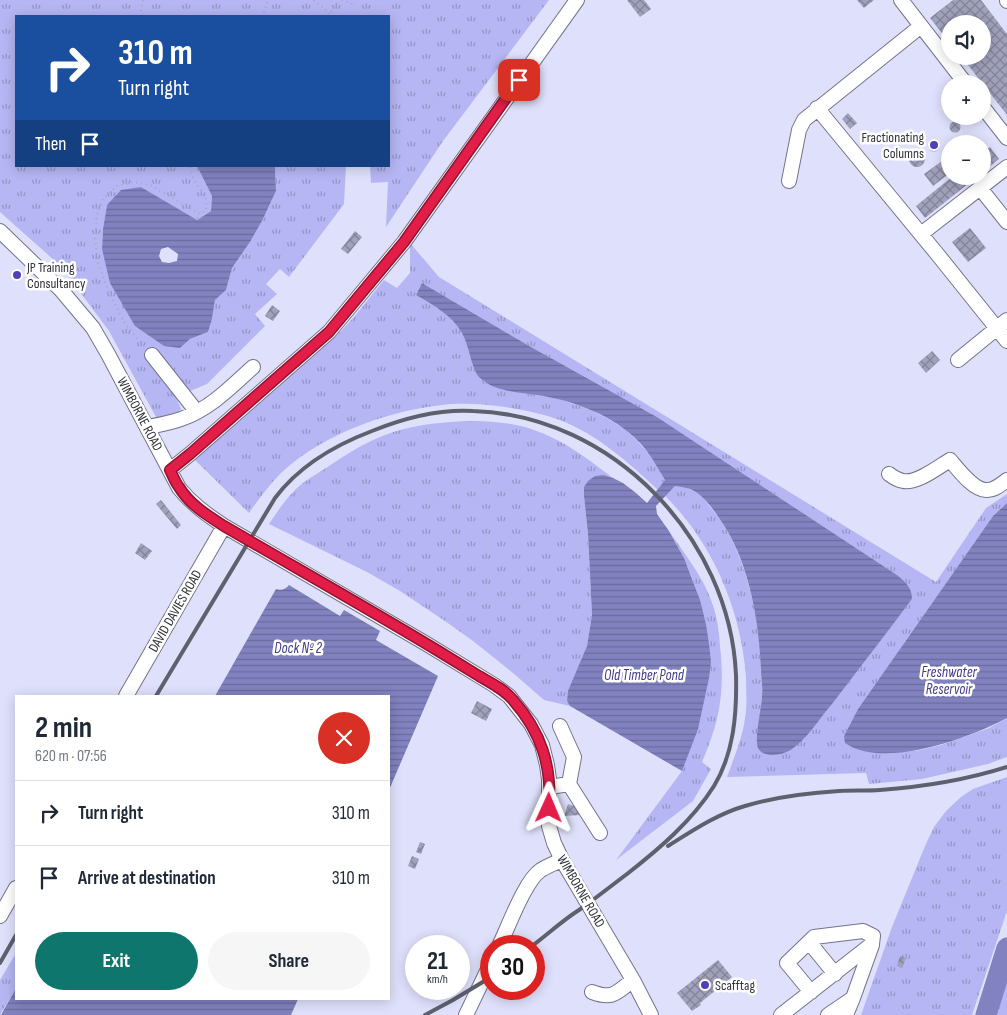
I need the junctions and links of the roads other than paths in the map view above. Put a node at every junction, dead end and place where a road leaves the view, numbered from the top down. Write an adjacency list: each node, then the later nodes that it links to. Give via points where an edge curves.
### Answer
1 (577, 0): 21 (street, via 404,242 329,332)
2 (901, 0): 3 (street)
3 (921, 26): 4 (street); 5 (street)
4 (959, 75)
5 (817, 108): 9 (street, via 801,124); 13 (street)
6 (991, 118): 7 (street)
7 (1007, 138)
8 (1007, 168): 10 (street)
9 (789, 181)
10 (980, 188): 11 (street); 13 (street)
11 (1007, 222)
12 (0, 231): 20 (street, WIMBORNE ROAD, via 61,290 93,328)
13 (921, 234): 14 (street)
14 (1002, 324): 15 (street); 17 (street)
15 (1007, 341)
16 (152, 355): 19 (street)
17 (958, 360)
18 (253, 367): 19 (street)
19 (198, 412): 20 (street, via 180,420)
20 (147, 427): 21 (street, WIMBORNE ROAD)
21 (170, 470): 24 (street, WIMBORNE ROAD, via 188,499)
22 (889, 474): 23 (street, via 904,482 914,480 950,460 980,489 992,489)
23 (1007, 480)
24 (224, 526): 25 (street, DAVID DAVIES ROAD); 28 (street, WIMBORNE ROAD, via 509,696 526,715 538,736)
25 (127, 695)
26 (560, 726): 27 (street, via 574,757)
27 (569, 784): 28 (street); 29 (street)
28 (550, 787): 30 (street, WIMBORNE ROAD, via 549,826)
29 (600, 833)
30 (562, 860): 33 (street, via 533,877); 37 (street, WIMBORNE ROAD)
31 (15, 890): 32 (street)
32 (0, 916)
33 (504, 935)
34 (809, 942): 35 (street, via 814,937 863,931 872,936); 36 (street); 40 (street, via 787,963)
35 (872, 944): 36 (street); 41 (street)
36 (835, 974): 40 (street)
37 (633, 980): 39 (street, via 610,996); 43 (street, WIMBORNE ROAD)
38 (480, 986): 42 (street)
39 (592, 992)
40 (811, 992): 44 (street)
41 (854, 998): 45 (street); 46 (street)
42 (466, 1015)
43 (651, 1015)
44 (781, 1015)
45 (828, 1015)
46 (846, 1015)

